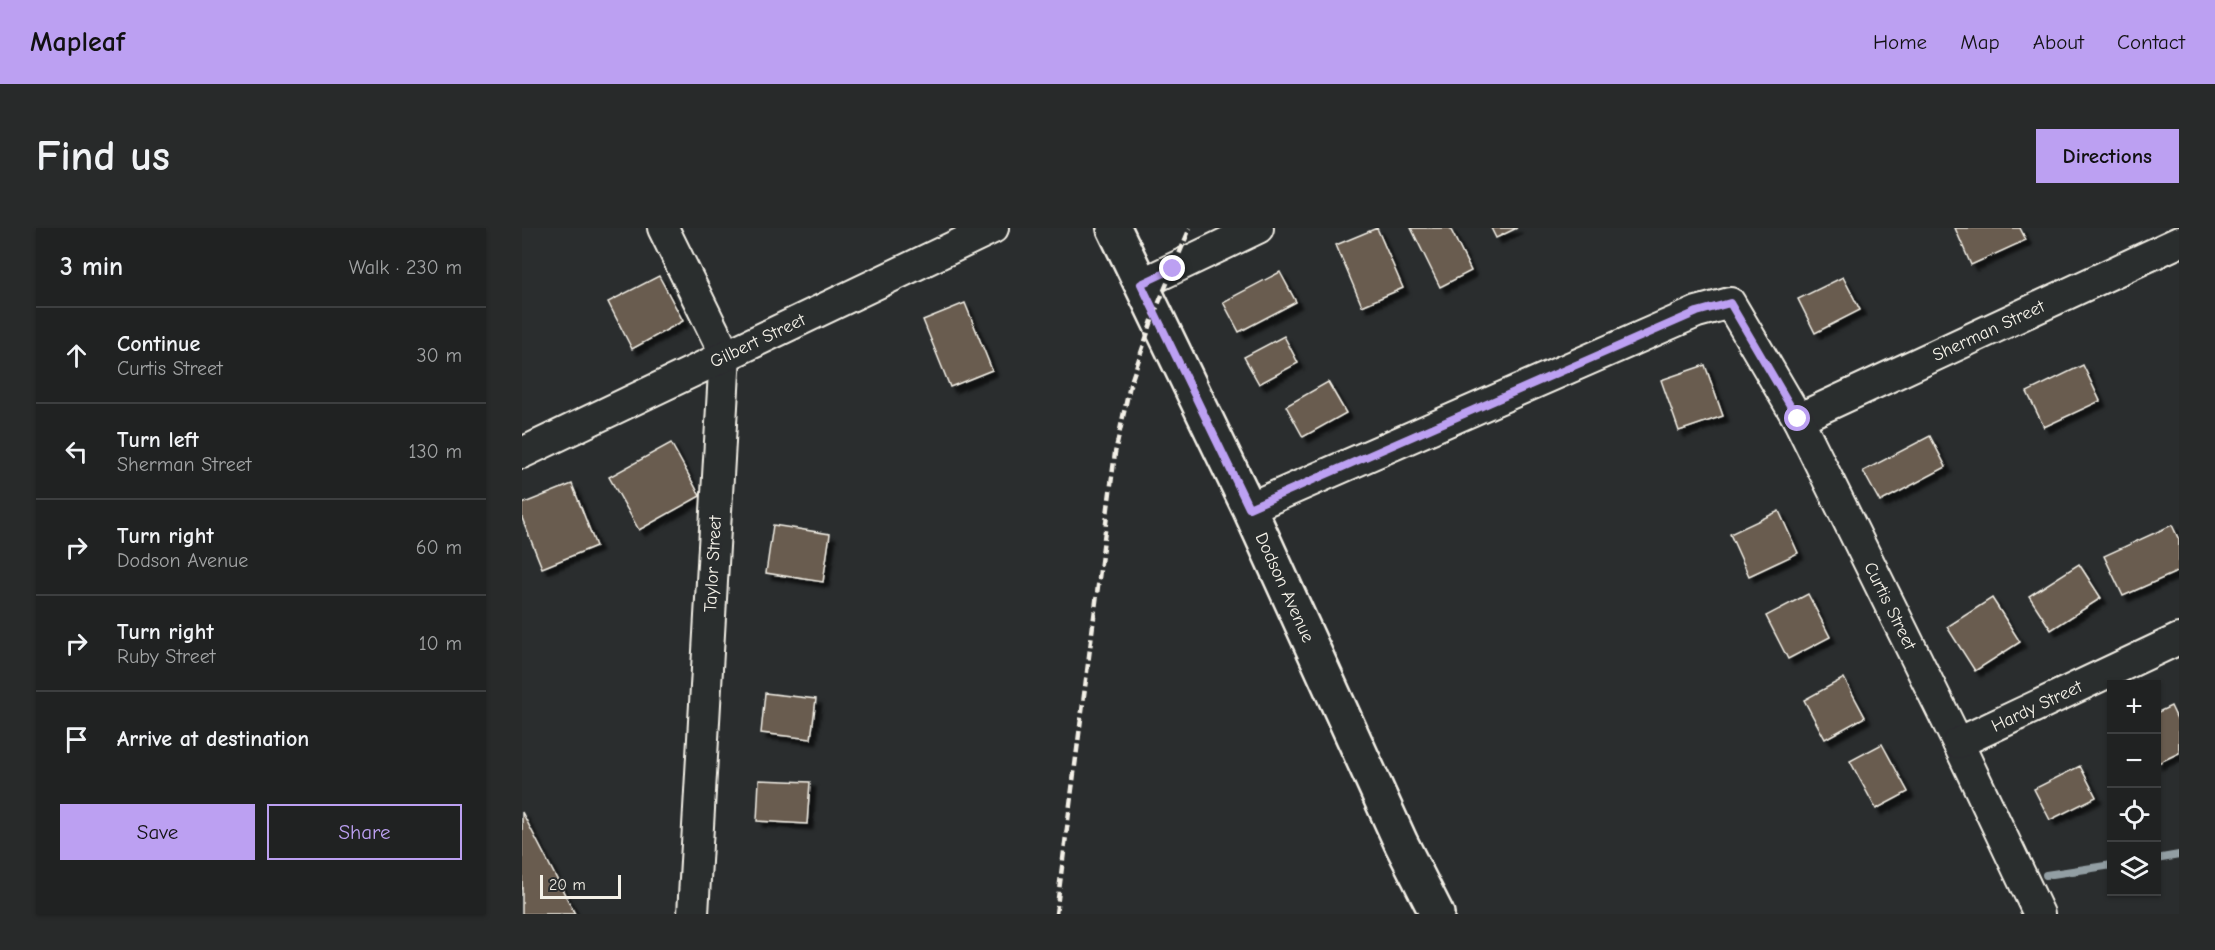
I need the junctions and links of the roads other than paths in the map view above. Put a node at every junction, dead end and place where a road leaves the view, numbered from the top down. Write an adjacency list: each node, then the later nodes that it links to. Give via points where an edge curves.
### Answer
1 (663, 228): 7 (street, Taylor Street)
2 (993, 228): 7 (street, Gilbert Street)
3 (1114, 228): 6 (main road, Dodson Avenue)
4 (1258, 228): 6 (street)
5 (2179, 242): 8 (street, Sherman Street)
6 (1141, 284): 10 (main road, Dodson Avenue)
7 (724, 354): 9 (street, Gilbert Street); 13 (street, Taylor Street)
8 (1798, 419): 10 (street, Curtis Street, via 1730,303 1697,312); 12 (street, Curtis Street)
9 (522, 453)
10 (1249, 508): 14 (main road, Dodson Avenue)
11 (2179, 639): 12 (street, Hardy Street)
12 (1958, 743): 15 (street, Curtis Street)
13 (693, 914)
14 (1437, 914)
15 (2039, 914)

